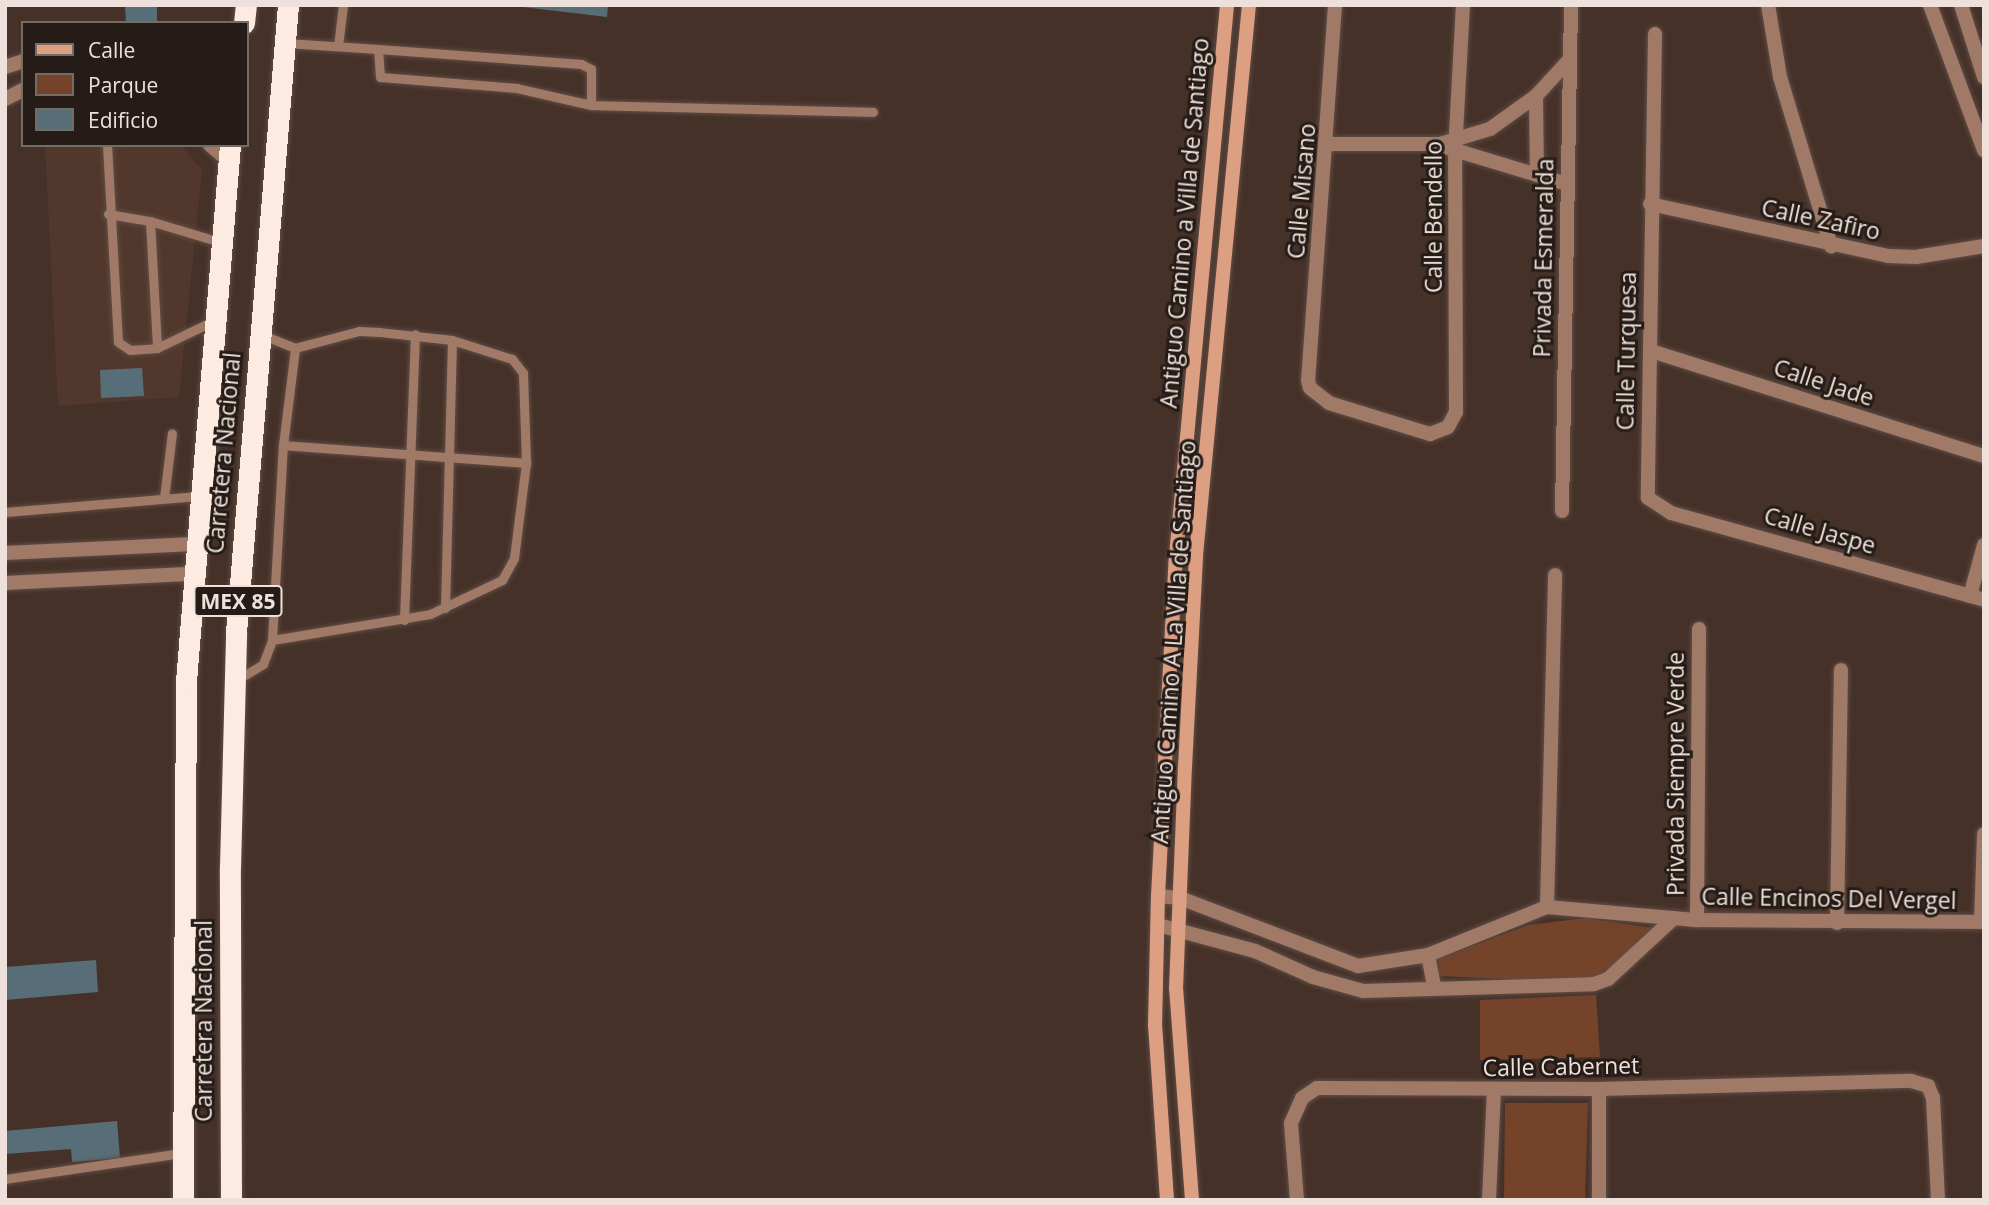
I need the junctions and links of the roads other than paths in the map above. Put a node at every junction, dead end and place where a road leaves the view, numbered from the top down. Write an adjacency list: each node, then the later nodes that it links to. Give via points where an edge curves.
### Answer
1 (288, 5): 12 (highway, Carretera Nacional / MEX 85)
2 (343, 5): 13 (lane)
3 (1227, 5): 68 (street, Antiguo Camino a Villa de Santiago, via 1176,556)
4 (1249, 5): 69 (street, Antiguo Camino A La Villa de Santiago, via 1196,555)
5 (1335, 5): 22 (street, Calle Misano)
6 (1463, 5): 23 (street, Calle Bendello)
7 (1571, 5): 15 (street, Privada Esmeralda)
8 (1768, 5): 33 (street, via 1780,77)
9 (1930, 5): 25 (street, via 1951,73)
10 (1961, 5): 16 (street)
11 (1655, 34): 29 (street, Calle Turquesa)
12 (285, 43): 13 (lane); 36 (highway, Carretera Nacional / MEX 85)
13 (338, 46): 14 (lane)
14 (378, 49): 20 (lane, via 380,78 517,88); 20 (lane, via 581,64 591,69)
15 (1569, 60): 18 (street); 28 (street, Privada Esmeralda)
16 (1984, 77)
17 (21, 91): 19 (street)
18 (1536, 96): 23 (street, via 1490,129); 27 (street)
19 (5, 99)
20 (591, 105): 21 (lane)
21 (873, 112)
22 (1328, 144): 23 (street); 42 (street, Calle Misano, via 1310,388 1329,403 1419,433)
23 (1455, 145): 27 (street); 42 (street, Calle Bendello, via 1456,412)
24 (107, 147): 30 (lane)
25 (1984, 150)
26 (230, 153): 32 (highway, Carretera Nacional / MEX 85)
27 (1537, 176): 28 (street)
28 (1567, 184): 52 (street, Privada Esmeralda)
29 (1650, 204): 33 (street, Calle Zafiro); 41 (street, Calle Turquesa)
30 (108, 214): 31 (lane); 39 (lane, via 116,337 130,350)
31 (150, 221): 32 (lane); 39 (lane)
32 (220, 242): 35 (highway, Carretera Nacional / MEX 85)
33 (1831, 246): 34 (street, Calle Zafiro, via 1916,257)
34 (1984, 246)
35 (213, 321): 39 (lane); 49 (highway, Carretera Nacional / MEX 85)
36 (259, 333): 40 (lane); 66 (highway, Carretera Nacional / MEX 85)
37 (415, 334): 38 (lane); 40 (lane, via 359,331); 45 (lane)
38 (452, 340): 47 (lane); 48 (lane, via 512,359 523,373)
39 (157, 348)
40 (295, 348): 44 (lane)
41 (1651, 351): 46 (street, Calle Jade); 51 (street, Calle Turquesa)
42 (1448, 427)
43 (172, 433): 50 (lane)
44 (283, 445): 45 (lane); 64 (lane)
45 (412, 452): 47 (lane); 62 (lane)
46 (1984, 456)
47 (447, 457): 48 (lane); 61 (lane)
48 (526, 463): 61 (lane, via 514,558 502,580)
49 (198, 496): 50 (lane); 54 (highway, Carretera Nacional / MEX 85)
50 (164, 498): 53 (lane)
51 (1647, 498): 60 (street, Calle Jaspe, via 1671,513)
52 (1562, 511)
53 (5, 512)
54 (194, 544): 56 (street); 57 (highway, Carretera Nacional / MEX 85)
55 (1984, 545): 60 (street)
56 (5, 553)
57 (192, 574): 59 (street); 81 (highway, Carretera Nacional / MEX 85, via 186,681)
58 (1555, 575): 70 (street)
59 (5, 583)
60 (1977, 598)
61 (445, 608): 62 (lane)
62 (404, 620): 64 (lane)
63 (1699, 629): 72 (street, Privada Siempre Verde)
64 (272, 640): 66 (lane, via 263,664)
65 (1841, 670): 74 (street)
66 (234, 682): 84 (highway, Carretera Nacional / MEX 85)
67 (1984, 834): 73 (street)
68 (1158, 896): 69 (street, Calle Encinos Del Vergel); 75 (street, Antiguo Camino a Villa de Santiago)
69 (1180, 898): 76 (street, Antiguo Camino A La Villa de Santiago); 77 (street, Calle Encinos Del Vergel, via 1358,965)
70 (1547, 907): 71 (street, Calle Encinos Del Vergel); 77 (street, Calle Encinos Del Vergel)
71 (1674, 918): 72 (street, Calle Encinos Del Vergel); 78 (street, Calle Encinos Del Vergel, via 1608,979 1594,984)
72 (1697, 920): 74 (street, Calle Encinos Del Vergel)
73 (1983, 922): 74 (street, Calle Encinos Del Vergel)
74 (1838, 923)
75 (1158, 925): 76 (street, Calle Encinos Del Vergel); 85 (street, Antiguo Camino a Villa de Santiago, via 1155,1026)
76 (1179, 927): 78 (street, Calle Encinos Del Vergel, via 1255,951 1340,986 1363,991); 86 (street, Antiguo Camino A La Villa de Santiago, via 1178,1029)
77 (1428, 955): 78 (street)
78 (1434, 986)
79 (1599, 1089): 80 (street, Calle Cabernet); 89 (street); 90 (street, Calle Cabernet, via 1911,1081 1928,1086 1934,1104)
80 (1494, 1090): 87 (street, Calle Cabernet, via 1308,1092 1291,1123); 88 (street)
81 (182, 1153): 82 (lane); 83 (highway, Carretera Nacional / MEX 85)
82 (5, 1179)
83 (178, 1199)
84 (231, 1200)
85 (1167, 1200)
86 (1192, 1200)
87 (1297, 1200)
88 (1489, 1200)
89 (1599, 1200)
90 (1938, 1200)

